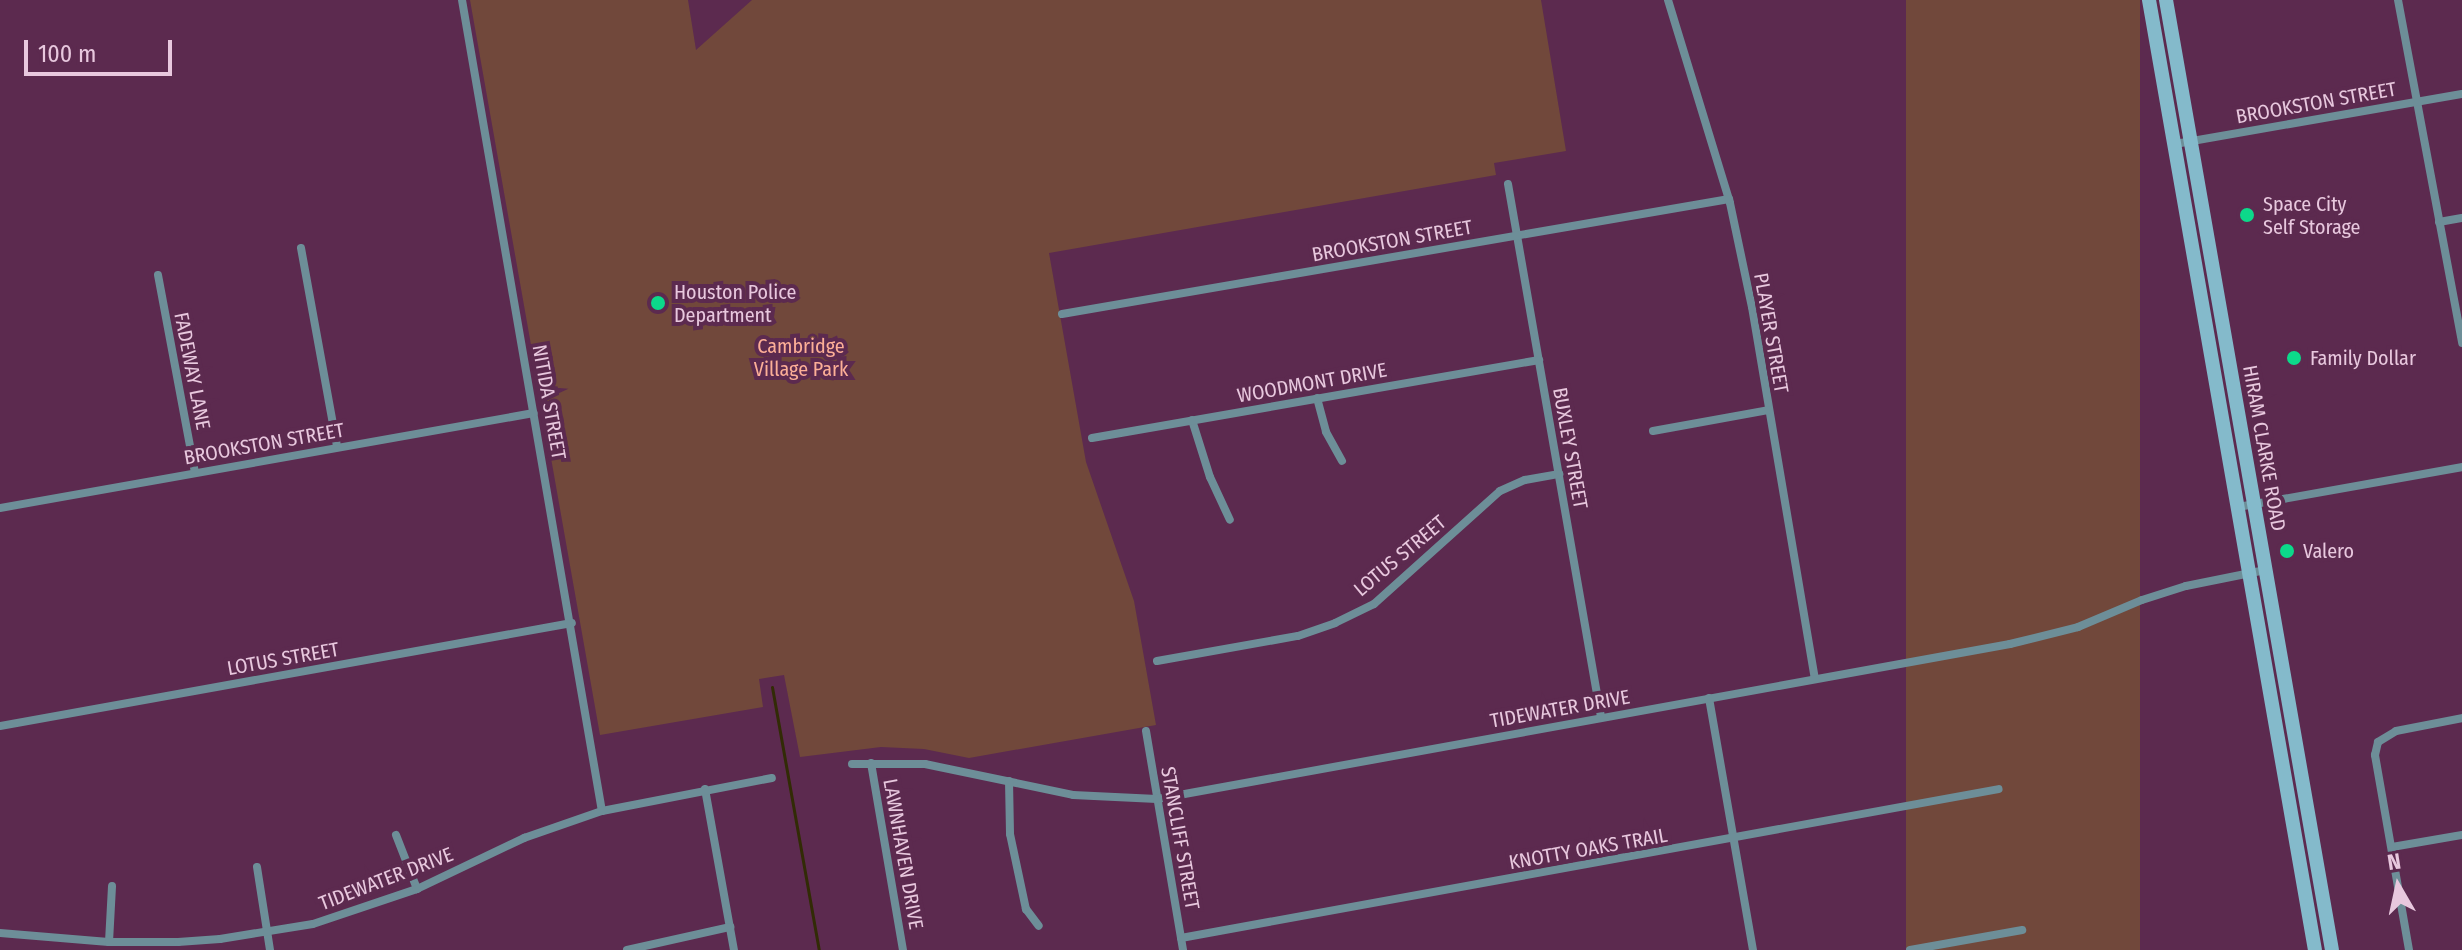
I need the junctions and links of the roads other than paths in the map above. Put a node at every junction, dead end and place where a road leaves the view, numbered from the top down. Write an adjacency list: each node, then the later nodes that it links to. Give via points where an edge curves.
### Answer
1 (462, 0): 22 (street, NITIDA STREET)
2 (1668, 0): 10 (street, PLAYER STREET)
3 (2149, 0): 8 (main road, HIRAM CLARKE ROAD)
4 (2166, 0): 8 (main road, HIRAM CLARKE ROAD)
5 (2398, 0): 7 (street)
6 (2462, 94): 7 (street, BROOKSTON STREET)
7 (2416, 102): 8 (street, BROOKSTON STREET); 12 (street)
8 (2182, 143): 17 (main road, HIRAM CLARKE ROAD)
9 (1508, 184): 13 (street, BUXLEY STREET)
10 (1729, 199): 13 (street, BROOKSTON STREET); 21 (street, PLAYER STREET)
11 (2462, 218): 12 (street)
12 (2439, 222): 18 (street)
13 (1517, 236): 16 (street, BROOKSTON STREET); 19 (street, BUXLEY STREET)
14 (301, 248): 26 (street)
15 (158, 275): 29 (street, FADEWAY LANE)
16 (1062, 314)
17 (2214, 322): 31 (main road, HIRAM CLARKE ROAD); 32 (main road, HIRAM CLARKE ROAD)
18 (2462, 343)
19 (1539, 360): 20 (street, WOODMONT DRIVE); 30 (street, BUXLEY STREET)
20 (1317, 398): 23 (street, WOODMONT DRIVE); 27 (street, via 1326,432)
21 (1768, 410): 24 (street); 39 (street, PLAYER STREET)
22 (534, 413): 26 (street, BROOKSTON STREET); 37 (street, NITIDA STREET)
23 (1192, 420): 25 (street, WOODMONT DRIVE); 34 (street)
24 (1653, 431)
25 (1092, 438)
26 (337, 447): 29 (street, BROOKSTON STREET)
27 (1342, 461)
28 (2462, 467): 31 (street)
29 (195, 473): 33 (street, BROOKSTON STREET)
30 (1559, 474): 38 (street, LOTUS STREET, via 1500,491 1374,604 1335,623 1298,636); 41 (street, BUXLEY STREET)
31 (2254, 504): 32 (street); 35 (main road, HIRAM CLARKE ROAD)
32 (2238, 507): 36 (main road, HIRAM CLARKE ROAD)
33 (0, 508)
34 (1230, 520)
35 (2265, 570): 36 (street, TIDEWATER DRIVE); 45 (main road, HIRAM CLARKE ROAD)
36 (2250, 573): 39 (street, TIDEWATER DRIVE, via 2186,586 2078,627 2010,644); 46 (main road, HIRAM CLARKE ROAD)
37 (572, 623): 43 (street, LOTUS STREET); 54 (street, NITIDA STREET)
38 (1157, 661)
39 (1815, 678): 40 (street, TIDEWATER DRIVE)
40 (1709, 698): 41 (street, TIDEWATER DRIVE); 57 (street)
41 (1601, 717): 53 (street, TIDEWATER DRIVE)
42 (2462, 718): 58 (street, via 2396,731 2378,742 2375,755)
43 (0, 726)
44 (1146, 731): 53 (street, STANCLIFF STREET)
45 (2296, 744): 46 (main road); 62 (main road, HIRAM CLARKE ROAD)
46 (2280, 747): 65 (main road, HIRAM CLARKE ROAD)
47 (871, 763): 48 (street, TIDEWATER DRIVE); 50 (street, TIDEWATER DRIVE, via 925,764); 74 (street, LAWNHAVEN DRIVE)
48 (852, 764)
49 (772, 778): 51 (street, TIDEWATER DRIVE)
50 (1009, 781): 53 (street, TIDEWATER DRIVE, via 1073,795); 63 (street, via 1010,834 1026,909)
51 (705, 789): 54 (street, TIDEWATER DRIVE); 64 (street)
52 (1999, 789): 57 (street, KNOTTY OAKS TRAIL)
53 (1157, 799): 69 (street, STANCLIFF STREET)
54 (602, 811): 61 (street, TIDEWATER DRIVE, via 524,838)
55 (396, 835): 61 (street)
56 (2462, 835): 58 (street)
57 (1733, 839): 69 (street, KNOTTY OAKS TRAIL); 76 (street)
58 (2392, 847): 80 (street)
59 (257, 867): 67 (street)
60 (112, 886): 70 (street)
61 (417, 889): 67 (street, TIDEWATER DRIVE, via 323,921)
62 (2328, 923): 65 (main road); 79 (main road, HIRAM CLARKE ROAD)
63 (1039, 926)
64 (730, 927): 72 (street); 73 (street)
65 (2311, 927): 78 (main road, HIRAM CLARKE ROAD)
66 (2022, 930): 77 (street)
67 (267, 932): 70 (street, TIDEWATER DRIVE, via 192,941); 71 (street)
68 (0, 933): 70 (street, TIDEWATER DRIVE)
69 (1181, 938): 75 (street, STANCLIFF STREET)
70 (109, 942)
71 (270, 950)
72 (627, 950)
73 (734, 950)
74 (903, 950)
75 (1183, 950)
76 (1753, 950)
77 (1910, 950)
78 (2315, 950)
79 (2332, 950)
80 (2409, 950)

